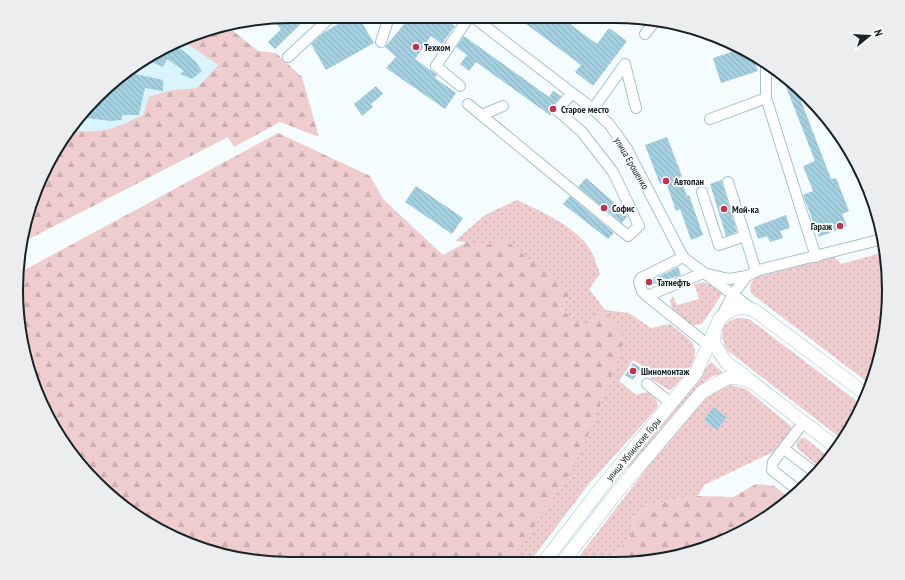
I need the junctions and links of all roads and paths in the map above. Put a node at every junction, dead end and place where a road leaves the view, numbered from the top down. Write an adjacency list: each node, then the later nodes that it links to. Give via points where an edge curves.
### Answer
1 (324, 23): 8 (street)
2 (386, 23): 7 (street)
3 (465, 23): 10 (street, via 436,66)
4 (481, 23): 11 (street, улица Ерошенко)
5 (652, 25): 6 (street)
6 (645, 34)
7 (381, 42)
8 (288, 57)
9 (766, 70): 12 (street)
10 (460, 86)
11 (572, 93): 16 (street, улица Ерошенко); 17 (street, via 558,110 582,132 613,172 639,226 628,236)
12 (766, 98): 18 (street); 24 (street)
13 (468, 104): 17 (street)
14 (503, 106): 17 (street)
15 (636, 108): 16 (street, via 625,64)
16 (593, 109): 23 (street, улица Ерошенко, via 627,149)
17 (482, 115)
18 (710, 119)
19 (728, 182): 21 (street)
20 (702, 192): 21 (street, via 719,244)
21 (745, 236): 25 (street)
22 (877, 240): 24 (street)
23 (684, 257): 26 (street, улица Ерошенко); 29 (street, via 641,278 639,282 642,291)
24 (816, 257): 25 (street)
25 (756, 271): 27 (street)
26 (703, 273): 27 (street, via 729,279); 28 (street, улица Ерошенко); 29 (street)
27 (747, 276): 28 (street); 30 (street, улица Ерошенко, via 744,292)
28 (732, 294): 30 (street, улица Ерошенко); 31 (street)
29 (647, 296): 33 (street)
30 (754, 310): 31 (main road, via 741,307); 36 (main road, улица Ерошенко)
31 (720, 318): 32 (main road)
32 (714, 331): 33 (main road, улица Ублинские Горы); 34 (main road, via 714,344 719,354)
33 (708, 345): 37 (main road, улица Ублинские Горы, via 696,373)
34 (752, 382): 38 (main road); 44 (main road, улица Ублинские Горы, via 727,378 702,392)
35 (647, 384): 37 (street)
36 (862, 391)
37 (671, 403): 43 (main road, улица Ублинские Горы)
38 (804, 422): 39 (main road); 40 (street)
39 (833, 445)
40 (784, 449): 41 (street); 42 (street, via 773,462 772,470)
41 (812, 470)
42 (795, 488)
43 (548, 557)
44 (567, 557)

